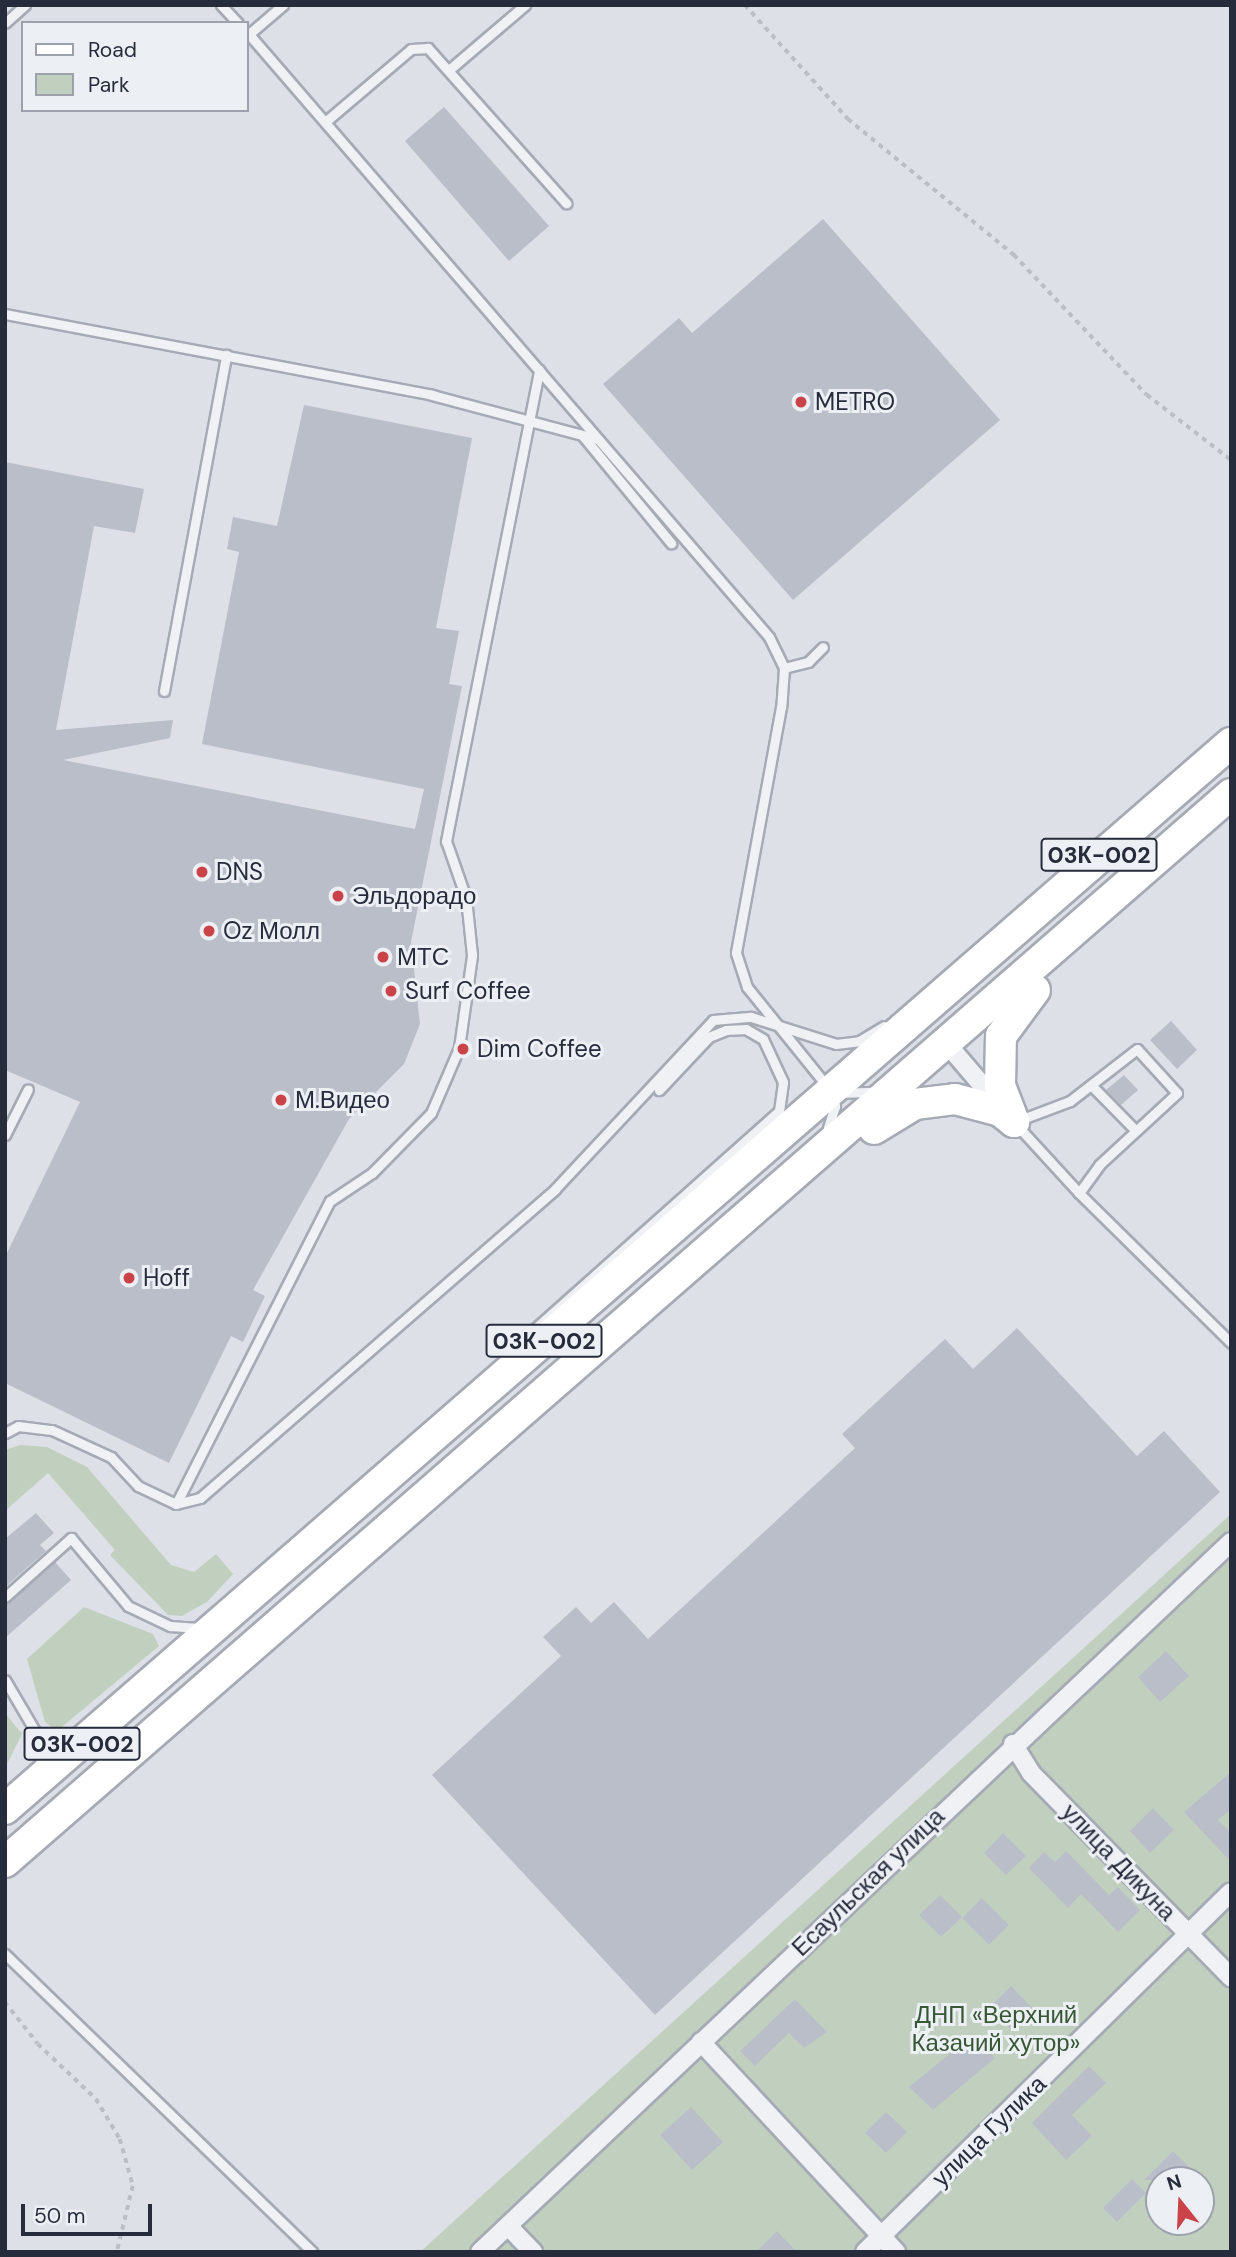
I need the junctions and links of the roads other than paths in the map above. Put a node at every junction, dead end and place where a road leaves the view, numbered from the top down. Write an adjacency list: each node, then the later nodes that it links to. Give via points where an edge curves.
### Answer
1 (26, 5): 6 (lane)
2 (221, 5): 5 (lane)
3 (283, 5): 7 (lane)
4 (525, 5): 8 (lane)
5 (236, 21)
6 (5, 23)
7 (248, 33): 9 (lane)
8 (450, 69): 9 (lane, via 431,49 411,49); 10 (lane)
9 (325, 122): 13 (lane)
10 (566, 203)
11 (5, 314): 12 (lane)
12 (226, 355): 14 (lane, via 432,395); 20 (lane)
13 (539, 370): 14 (lane); 16 (lane)
14 (528, 424): 15 (lane); 45 (lane, via 446,841 466,898 472,956 458,1048 431,1113 372,1173 330,1201)
15 (583, 436): 16 (lane); 17 (lane, via 671,543)
16 (597, 439): 17 (lane)
17 (674, 527): 19 (lane, via 769,637)
18 (824, 647): 19 (lane, via 808,662)
19 (784, 668): 27 (lane, via 736,953 747,987)
20 (164, 691)
21 (1231, 742): 25 (lane, via 1185,768); 29 (main road, 03К-002)
22 (1231, 764): 28 (main road, via 972,988 948,1020)
23 (1231, 794): 28 (main road, 03К-002)
24 (1231, 814): 34 (main road, via 1007,1020 998,1064)
25 (1052, 881)
26 (890, 1021): 27 (lane, via 859,1041 835,1044)
27 (773, 1022): 33 (lane); 37 (lane, via 728,1014 713,1020)
28 (947, 1044): 29 (main road, via 914,1042); 30 (main road, 03К-002); 34 (street)
29 (870, 1057): 33 (main road, 03К-002)
30 (905, 1082): 33 (lane, via 852,1096); 42 (main road, 03К-002)
31 (1091, 1085): 34 (lane, via 1070,1101); 35 (lane); 35 (lane, via 1137,1049 1177,1093)
32 (28, 1089): 36 (lane)
33 (831, 1091): 44 (main road, 03К-002); 46 (lane, via 834,1121 818,1140 409,1504)
34 (1014, 1122): 38 (lane); 42 (main road, via 1000,1111 955,1099 915,1104 885,1119 594,1374)
35 (1136, 1131): 38 (lane)
36 (5, 1135)
37 (567, 1178): 40 (lane, via 582,1171 709,1037 746,1029 775,1057 783,1082 779,1111); 45 (lane, via 229,1479)
38 (1079, 1193): 39 (lane)
39 (1231, 1343)
40 (502, 1358)
41 (492, 1368): 44 (lane, via 378,1471)
42 (559, 1384): 46 (main road, 03К-002)
43 (5, 1433): 45 (lane, via 18,1426 52,1430 111,1457 138,1486)
44 (365, 1496): 49 (main road, 03К-002)
45 (176, 1504)
46 (397, 1523): 54 (main road, 03К-002)
47 (1231, 1542): 51 (street, Есаульская улица)
48 (5, 1597): 49 (lane, via 71,1538 128,1606 170,1626)
49 (215, 1629): 53 (main road, 03К-002)
50 (5, 1680): 52 (lane, via 48,1753)
51 (1013, 1744): 58 (street, улица Дикуна, via 1031,1773); 61 (street, Есаульская улица)
52 (5, 1794)
53 (5, 1810)
54 (64, 1810): 55 (main road, 03К-002); 56 (main road)
55 (5, 1862)
56 (5, 1874)
57 (1231, 1892): 58 (street, улица Гулика)
58 (1189, 1934): 60 (street, улица Дикуна); 63 (street, улица Гулика)
59 (5, 1954): 64 (lane)
60 (1231, 1977)
61 (701, 2042): 62 (street, Есаульская улица); 63 (street)
62 (509, 2227): 65 (street, Есаульская улица); 66 (street)
63 (881, 2236): 67 (street, улица Гулика); 68 (street)
64 (308, 2251)
65 (480, 2252)
66 (533, 2252)
67 (865, 2252)
68 (896, 2252)

